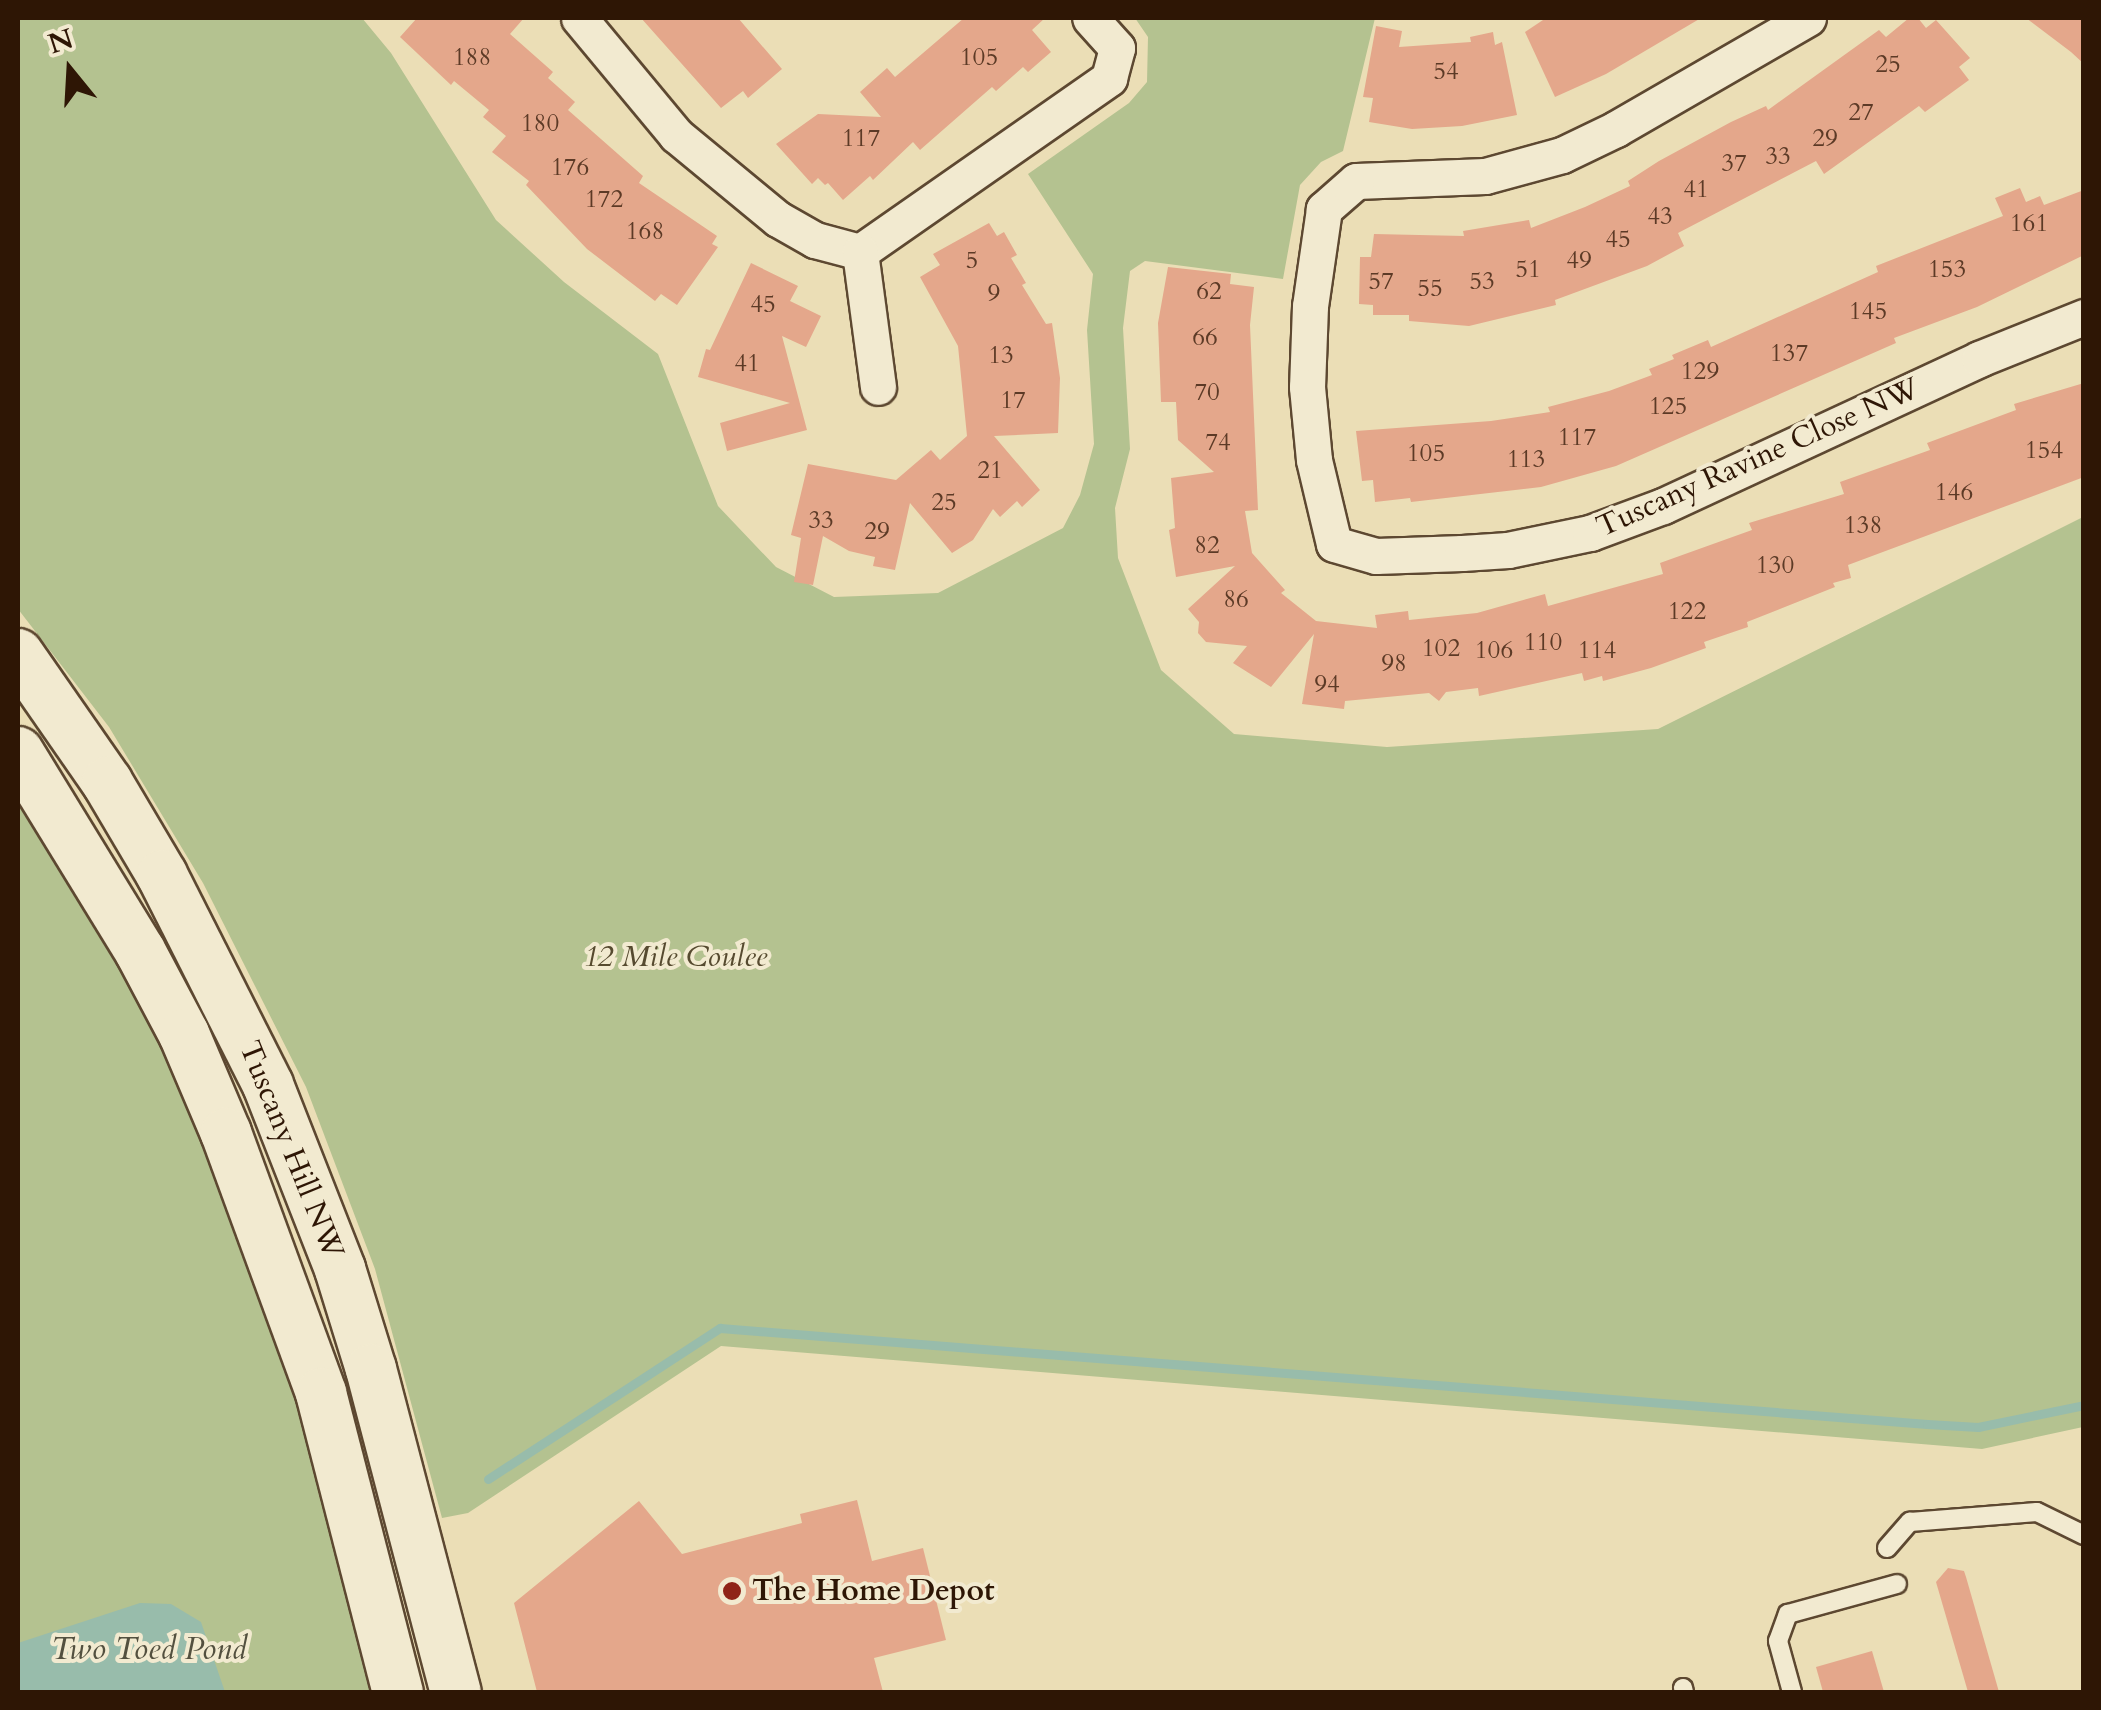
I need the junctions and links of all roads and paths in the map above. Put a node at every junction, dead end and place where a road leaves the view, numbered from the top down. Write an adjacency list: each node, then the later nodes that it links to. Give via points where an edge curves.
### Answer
1 (579, 18): 4 (street, via 676,135 778,219 815,240)
2 (1090, 18): 4 (street, via 1117,48 1109,78)
3 (1808, 18): 5 (street, Tuscany Ravine Close NW, via 1562,155 1485,176 1356,181 1324,209 1307,388 1314,460 1334,544 1376,556 1462,553 1590,533)
4 (860, 252): 6 (street)
5 (2084, 317)
6 (878, 387)
7 (18, 654): 13 (street, Tuscany Hill NW, via 162,875 268,1085 366,1352)
8 (18, 752): 12 (street, Tuscany Hill NW, via 140,951 226,1133 321,1393)
9 (2084, 1535): 10 (lane, via 2038,1512 1910,1522)
10 (1887, 1548)
11 (1897, 1584): 14 (lane, via 1788,1614 1778,1642)
12 (398, 1692)
13 (456, 1692)
14 (1792, 1692)

